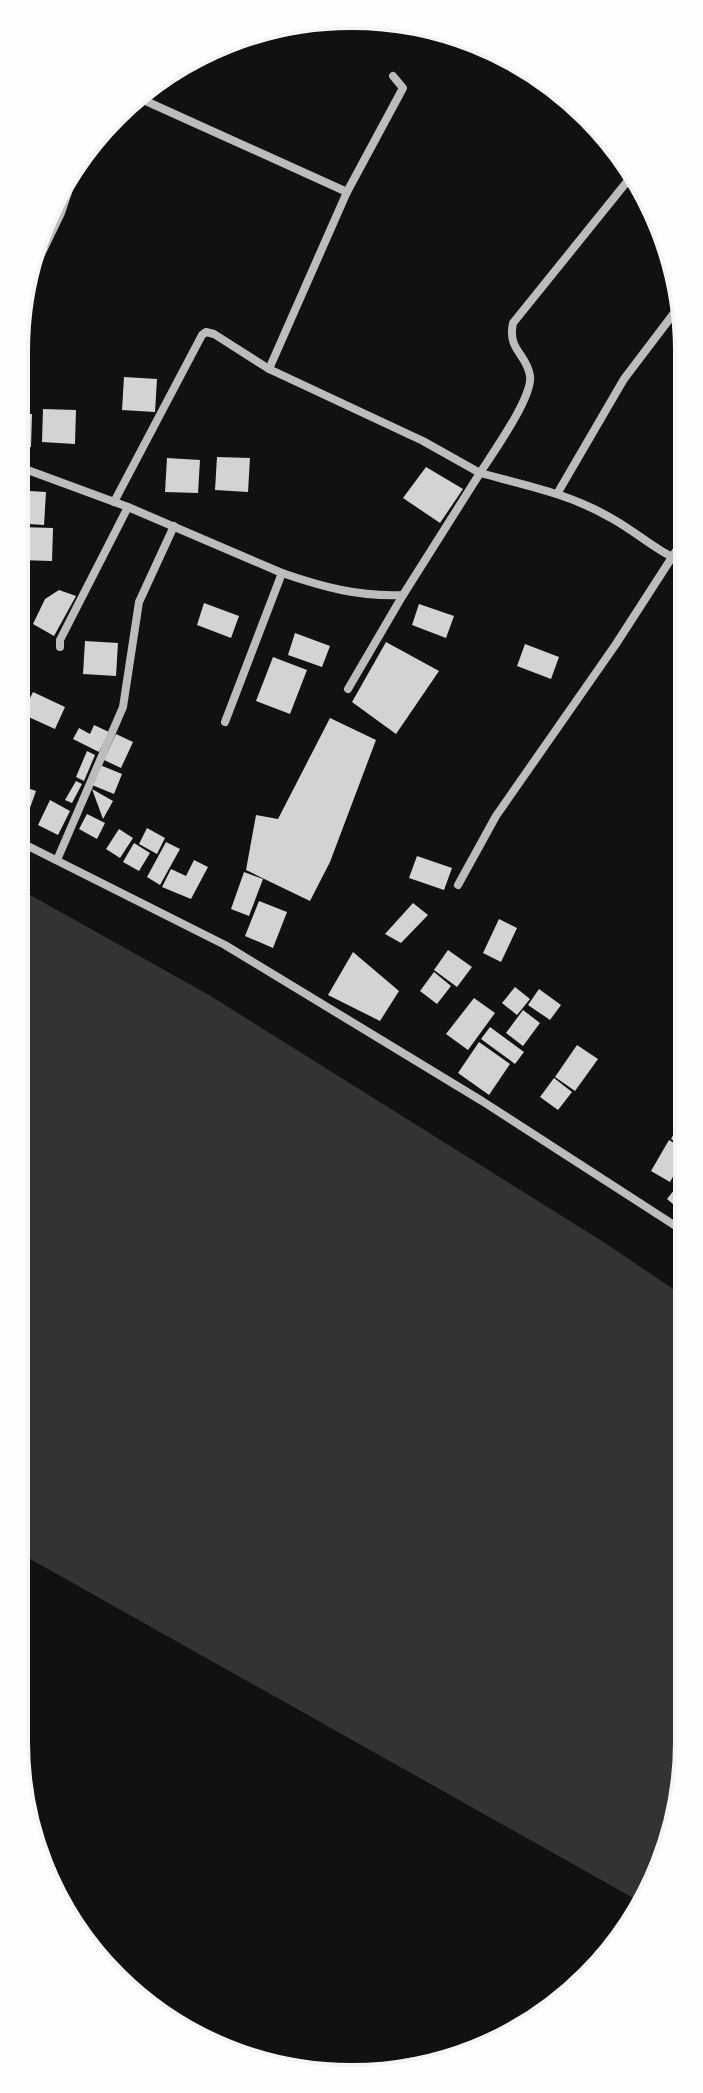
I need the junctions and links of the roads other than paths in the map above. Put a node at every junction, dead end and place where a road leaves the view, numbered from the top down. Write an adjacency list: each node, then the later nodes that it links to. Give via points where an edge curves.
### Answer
1 (393, 76): 4 (street, via 403,88)
2 (147, 101): 4 (street)
3 (627, 182): 10 (street, via 513,323 513,346 526,365 529,386)
4 (347, 192): 8 (street)
5 (65, 200): 6 (street)
6 (49, 238)
7 (673, 315): 11 (street, via 624,379)
8 (269, 369): 10 (street); 12 (street, via 206,332)
9 (28, 470): 12 (street)
10 (480, 473): 11 (street); 19 (street)
11 (557, 494): 16 (street, via 610,517)
12 (114, 502): 13 (street)
13 (128, 507): 14 (street); 20 (street)
14 (174, 526): 18 (street); 24 (street, via 139,602 123,707)
15 (675, 552): 16 (street)
16 (671, 558): 17 (street); 25 (street, via 496,816)
17 (675, 559)
18 (282, 573): 19 (street, via 334,590); 22 (street)
19 (403, 595): 21 (street)
20 (60, 647)
21 (348, 689)
22 (225, 722)
23 (28, 846): 24 (street)
24 (57, 860): 26 (street, via 225,945)
25 (458, 885)
26 (675, 1226)

